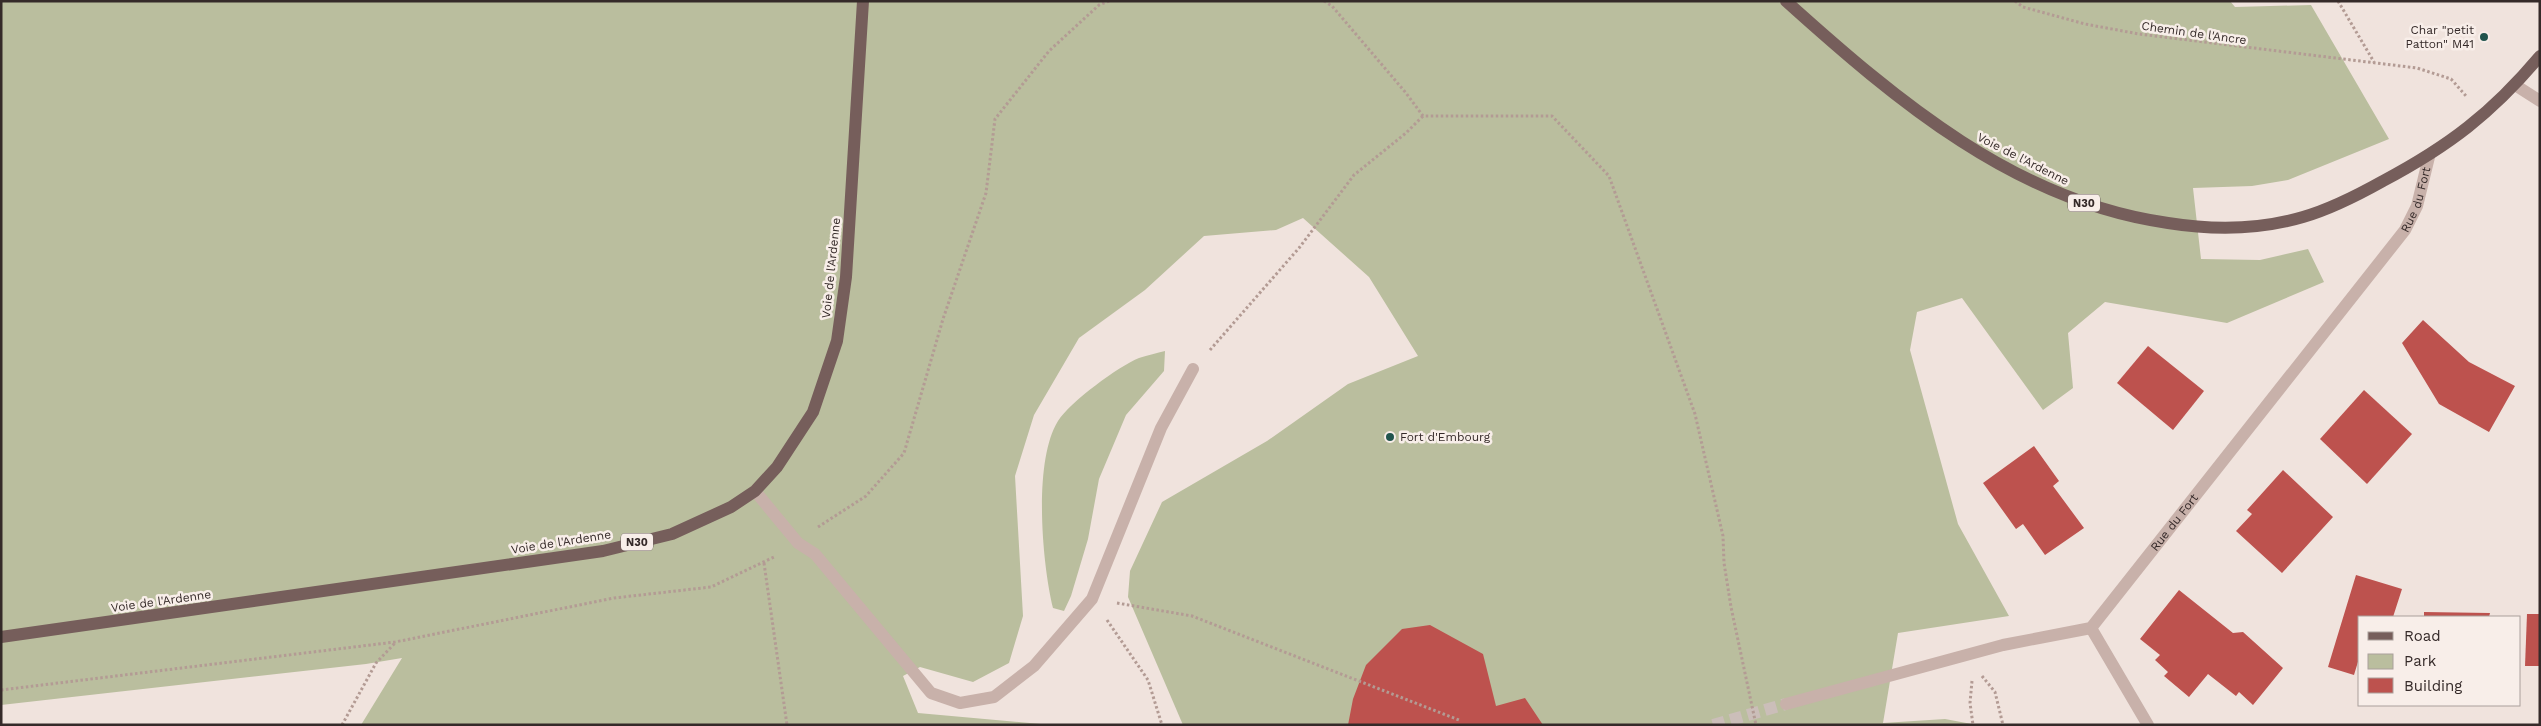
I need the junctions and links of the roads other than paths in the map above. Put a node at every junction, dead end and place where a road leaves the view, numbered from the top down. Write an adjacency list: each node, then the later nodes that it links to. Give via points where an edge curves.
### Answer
1 (863, 1): 8 (main road, Voie de l'Ardenne / N30, via 846,277 836,341 813,412 777,467)
2 (1786, 1): 6 (main road, Voie de l'Ardenne / N30, via 1844,54 1966,146 2038,186 2135,219 2199,228 2252,227 2302,217 2356,196)
3 (2540, 56): 4 (main road, Voie de l'Ardenne / N30)
4 (2515, 85): 5 (street); 6 (main road, Voie de l'Ardenne / N30, via 2484,116)
5 (2540, 101)
6 (2429, 157): 9 (street, Rue du Fort, via 2417,206 2405,230)
7 (1193, 369): 8 (street, via 1161,428 1092,599 1034,666 994,697 960,703 931,693 802,539)
8 (755, 491): 10 (main road, Voie de l'Ardenne / N30, via 672,534 603,551)
9 (2091, 628): 11 (street, via 1970,653); 12 (street)
10 (1, 637)
11 (1786, 704)
12 (2148, 725)

